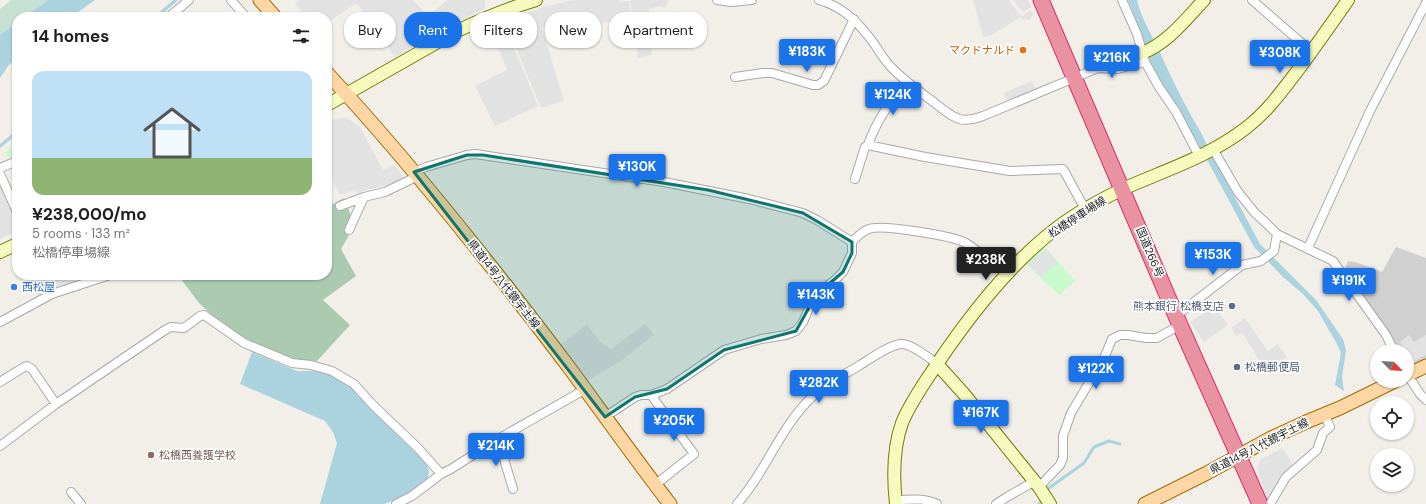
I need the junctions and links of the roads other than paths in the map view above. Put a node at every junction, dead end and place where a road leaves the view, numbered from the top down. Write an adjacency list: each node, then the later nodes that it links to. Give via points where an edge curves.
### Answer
1 (189, 0): 14 (street)
2 (231, 0): 15 (street)
3 (260, 0): 16 (main road)
4 (536, 0): 24 (main road, via 477,21)
5 (717, 0): 6 (street)
6 (752, 0)
7 (820, 0): 17 (street, via 844,10)
8 (1041, 0): 21 (highway, 国道266号)
9 (1122, 0): 19 (street)
10 (1204, 0): 19 (main road, via 1174,31)
11 (1252, 0): 18 (street)
12 (1348, 0): 18 (main road, 松橋停車場線)
13 (1426, 3): 42 (street, via 1370,110)
14 (175, 12)
15 (242, 12)
16 (271, 12)
17 (854, 19): 20 (street, via 824,82 818,85 763,73); 23 (street, via 888,64)
18 (1312, 52): 27 (main road, 松橋停車場線, via 1277,98 1258,118)
19 (1144, 55): 21 (street, via 1117,69 1098,68); 27 (street, via 1176,112)
20 (735, 77)
21 (1074, 77): 23 (street, via 971,120 960,119 948,113); 33 (highway, 国道266号)
22 (332, 79): 24 (main road, 県道14号八代鏡宇土線)
23 (906, 81): 26 (street, via 878,121)
24 (346, 94): 25 (main road); 31 (main road, 県道14号八代鏡宇土線)
25 (332, 102)
26 (868, 145): 32 (street, via 865,147); 37 (street, via 1010,171 1063,169)
27 (1207, 153): 33 (main road, 松橋停車場線); 39 (street, via 1255,213)
28 (12, 163): 29 (street)
29 (0, 168)
30 (0, 174): 35 (street)
31 (416, 174): 34 (street, via 385,192); 40 (street, via 426,167 475,154 611,174 708,190 803,213); 55 (main road, 県道14号八代鏡宇土線)
32 (855, 179)
33 (1123, 189): 37 (main road, 松橋停車場線); 46 (highway, 国道266号)
34 (364, 196): 36 (street); 38 (street)
35 (12, 201)
36 (340, 206)
37 (1085, 209): 44 (main road, 松橋停車場線, via 1046,237)
38 (349, 230)
39 (1277, 234): 42 (street); 46 (street, via 1274,251 1261,261 1242,266)
40 (852, 242): 44 (street, via 870,228 880,227 953,238 965,243); 56 (street, via 852,253 843,272 816,295 796,331 724,350 667,389)
41 (12, 246): 43 (main road)
42 (1308, 248): 48 (street, via 1333,261)
43 (0, 252)
44 (1008, 274): 49 (main road, 松橋停車場線, via 965,324)
45 (87, 280): 47 (street, via 52,294)
46 (1178, 320): 63 (highway, 国道266号); 68 (street, via 1157,338 1120,335 1112,339 1105,356 1071,413 1063,436 1063,458)
47 (0, 322)
48 (1390, 344)
49 (937, 364): 68 (main road); 69 (main road, 松橋停車場線, via 902,423 896,445); 73 (street, via 908,345 902,344 884,350 825,386 811,397 794,419 754,483)
50 (1426, 366): 51 (main road)
51 (1414, 372)
52 (0, 382): 58 (street, via 28,366)
53 (1414, 385): 57 (street)
54 (1381, 388): 59 (main road, 県道14号八代鏡宇土線)
55 (584, 390): 60 (main road, 県道14号八代鏡宇土線); 61 (street)
56 (651, 395): 60 (street, via 635,397); 65 (street, via 694,454)
57 (1426, 400)
58 (56, 404): 62 (street); 64 (street, via 165,330 171,327 184,328 204,315 244,343 292,363 332,371 354,384)
59 (1324, 414): 63 (main road, 県道14号八代鏡宇土線); 78 (street, via 1330,426 1322,433 1318,450 1286,477)
60 (605, 417): 65 (main road, 県道14号八代鏡宇土線)
61 (498, 439): 64 (street); 66 (street)
62 (0, 446)
63 (1238, 455): 76 (main road, 県道14号八代鏡宇土線); 77 (highway, 国道266号)
64 (441, 474): 71 (street, via 412,496)
65 (655, 485): 72 (main road, 県道14号八代鏡宇土線)
66 (513, 489)
67 (71, 492): 70 (street)
68 (1042, 492): 75 (street, via 1007,497)
69 (896, 502): 74 (street, via 920,499)
70 (81, 504)
71 (396, 504)
72 (670, 504)
73 (737, 504)
74 (937, 504)
75 (996, 504)
76 (1145, 504)
77 (1260, 504)
78 (1270, 504)

